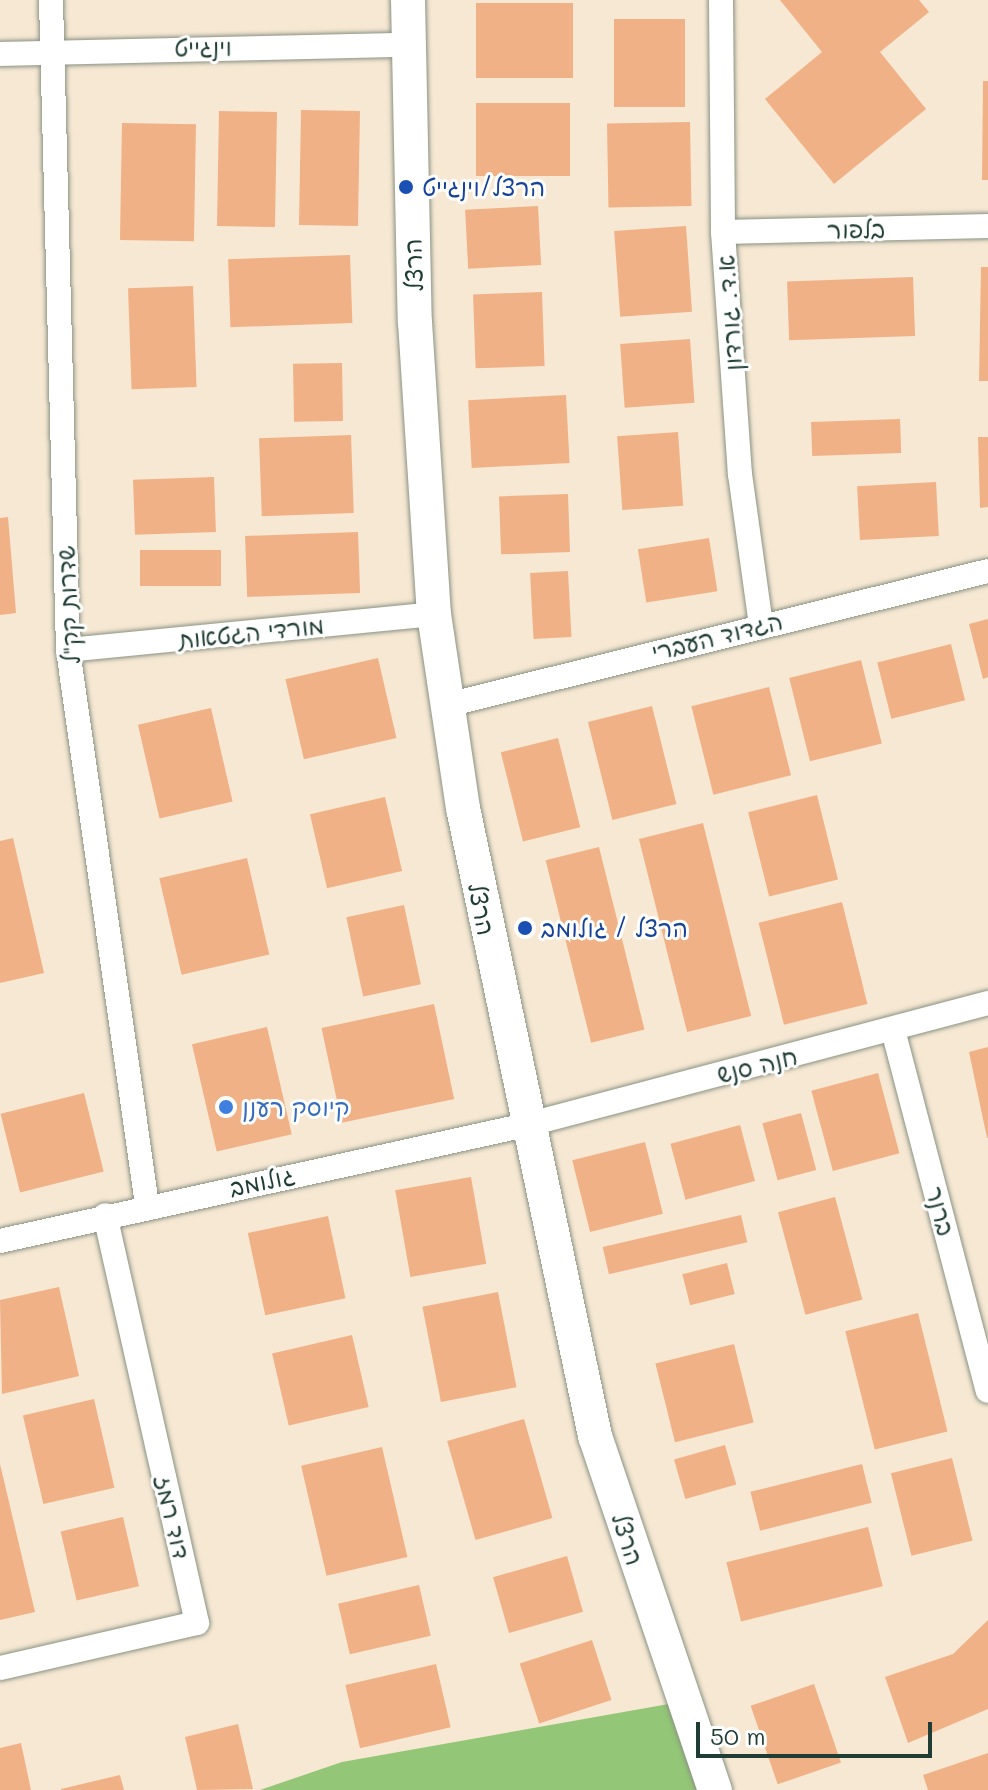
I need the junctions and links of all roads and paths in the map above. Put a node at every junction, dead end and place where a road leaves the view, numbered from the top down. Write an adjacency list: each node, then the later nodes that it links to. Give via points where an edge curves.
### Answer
1 (51, 0): 5 (street, שדרות קק"ל)
2 (408, 0): 4 (street, הרצל)
3 (721, 0): 8 (street, א.ד. גורדון)
4 (406, 45): 5 (street, וינגייט); 10 (street, הרצל)
5 (52, 49): 6 (street, וינגייט); 12 (street, שדרות קק"ל)
6 (0, 54)
7 (988, 226): 8 (street, בלפור)
8 (723, 232): 11 (street, א.ד. גורדון, via 740,474)
9 (988, 571): 11 (street, הגדוד העברי)
10 (434, 614): 12 (street, מורדי הגטאות); 13 (street, הרצל)
11 (761, 625): 13 (street, הגדוד העברי)
12 (68, 650): 17 (street, שדרות קק"ל)
13 (447, 705): 16 (street, הרצל)
14 (988, 1003): 15 (street, חנה סנש)
15 (893, 1030): 16 (street, חנה סנש); 20 (street, ברנר)
16 (526, 1125): 17 (street, גולומב); 22 (street, הרצל, via 595,1436)
17 (147, 1205): 18 (street, גולומב)
18 (105, 1215): 19 (street, גולומב); 21 (street, דוד רמז, via 197,1623)
19 (0, 1241)
20 (988, 1391)
21 (0, 1668)
22 (715, 1790)

